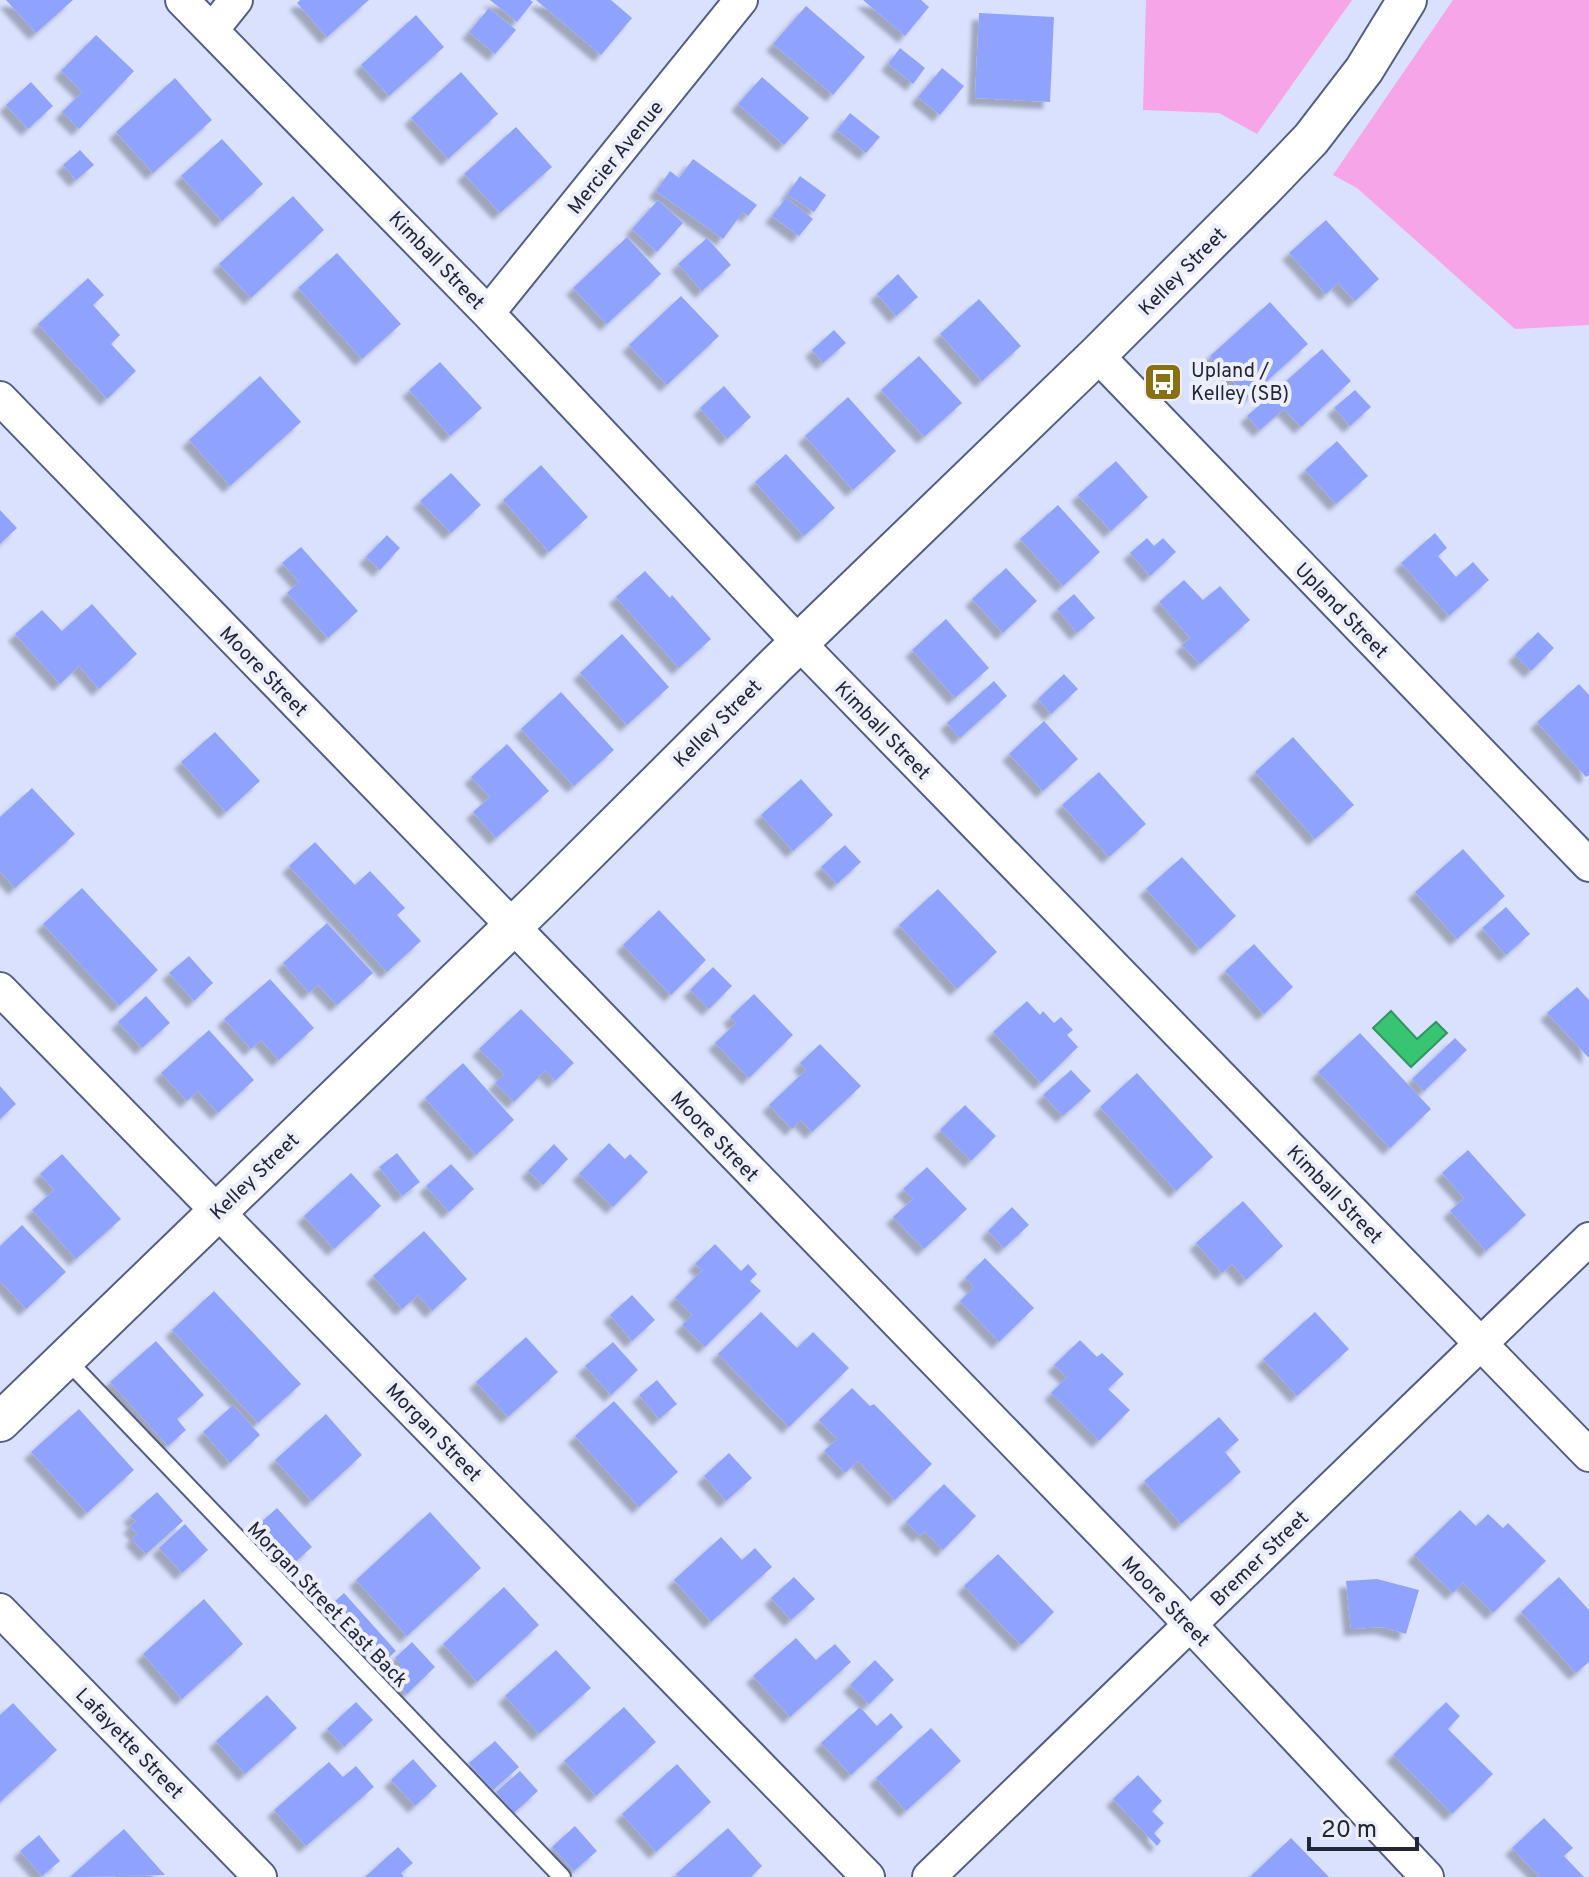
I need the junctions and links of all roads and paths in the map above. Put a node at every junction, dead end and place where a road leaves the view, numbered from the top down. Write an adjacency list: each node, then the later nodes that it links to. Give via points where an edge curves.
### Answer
1 (182, 0): 5 (street, Kimball Street)
2 (236, 0): 5 (street)
3 (741, 0): 6 (street, Mercier Avenue)
4 (1407, 0): 7 (street, Kelley Street, via 1364,70 1311,139)
5 (212, 30): 6 (street, Kimball Street)
6 (488, 313): 9 (street, Kimball Street)
7 (1097, 355): 9 (street, Kelley Street); 10 (street, Upland Street)
8 (0, 398): 11 (street, Moore Street)
9 (799, 643): 11 (street, Kelley Street); 15 (street, Kimball Street)
10 (1589, 865)
11 (512, 927): 13 (street, Kelley Street); 20 (street, Moore Street)
12 (0, 989): 13 (street, Morgan Street)
13 (217, 1210): 16 (street, Kelley Street); 23 (street, Morgan Street)
14 (1589, 1239): 15 (street, Bremer Street)
15 (1481, 1343): 18 (street, Kimball Street); 20 (street, Bremer Street)
16 (66, 1359): 17 (street, Kelley Street); 22 (lane, Morgan Street East Back)
17 (0, 1422)
18 (1589, 1455)
19 (0, 1610): 21 (street, Lafayette Street)
20 (1190, 1624): 24 (street, Bremer Street); 25 (street, Moore Street)
21 (260, 1877)
22 (562, 1877)
23 (868, 1877)
24 (929, 1877)
25 (1427, 1877)

